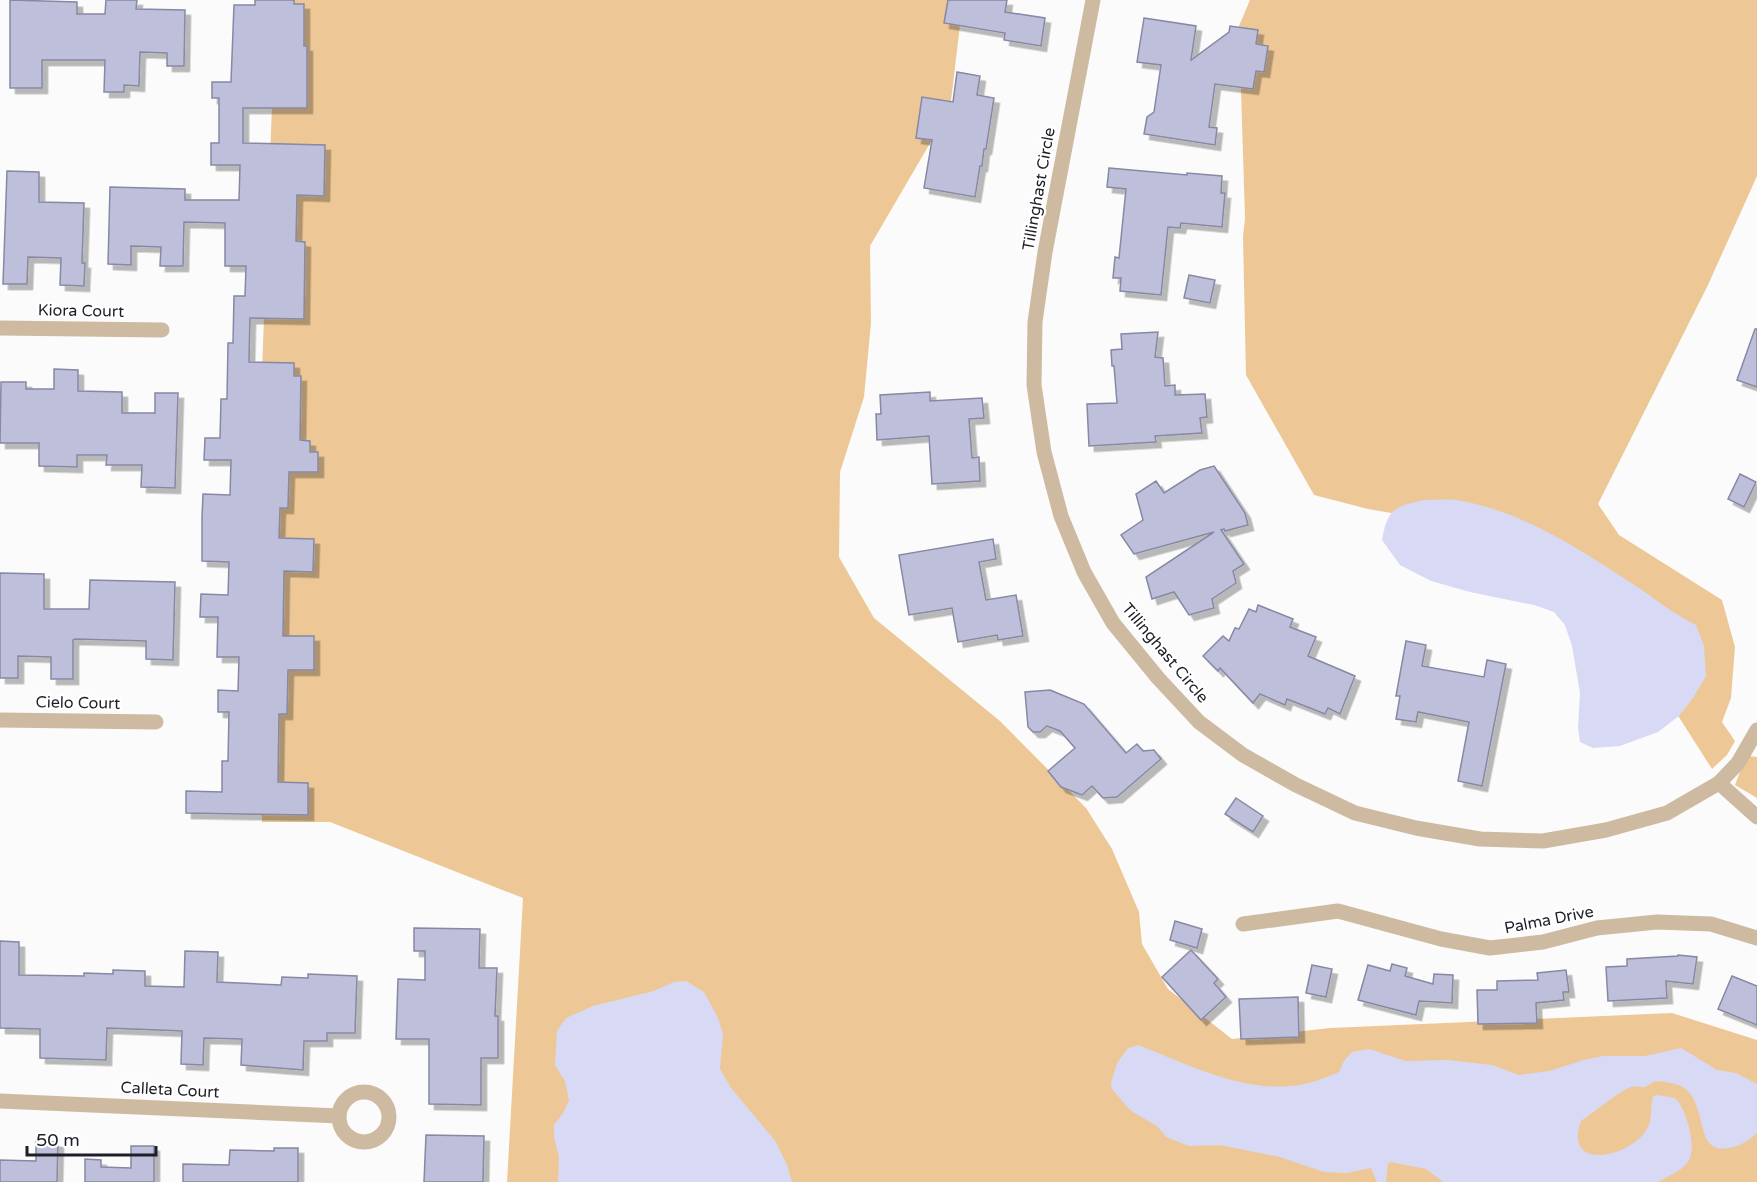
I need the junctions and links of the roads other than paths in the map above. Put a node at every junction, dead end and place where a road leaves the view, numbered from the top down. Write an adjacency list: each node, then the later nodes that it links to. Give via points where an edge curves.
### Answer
1 (1093, 0): 7 (street, Tillinghast Circle, via 1045,252 1035,322 1034,385 1044,452 1061,516 1084,572 1121,633 1199,722 1243,755 1355,813 1480,839 1543,841 1606,830 1667,813)
2 (0, 328): 3 (street, Kiora Court)
3 (162, 330)
4 (0, 720): 5 (street, Cielo Court)
5 (156, 722)
6 (1757, 730): 7 (street, Tillinghast Circle, via 1738,763)
7 (1719, 783): 8 (street)
8 (1757, 817)
9 (1243, 924): 10 (street, Palma Drive, via 1338,911 1490,948 1543,942 1597,928 1656,922 1711,924)
10 (1757, 938)
11 (0, 1101): 12 (street, Calleta Court)
12 (339, 1116)

